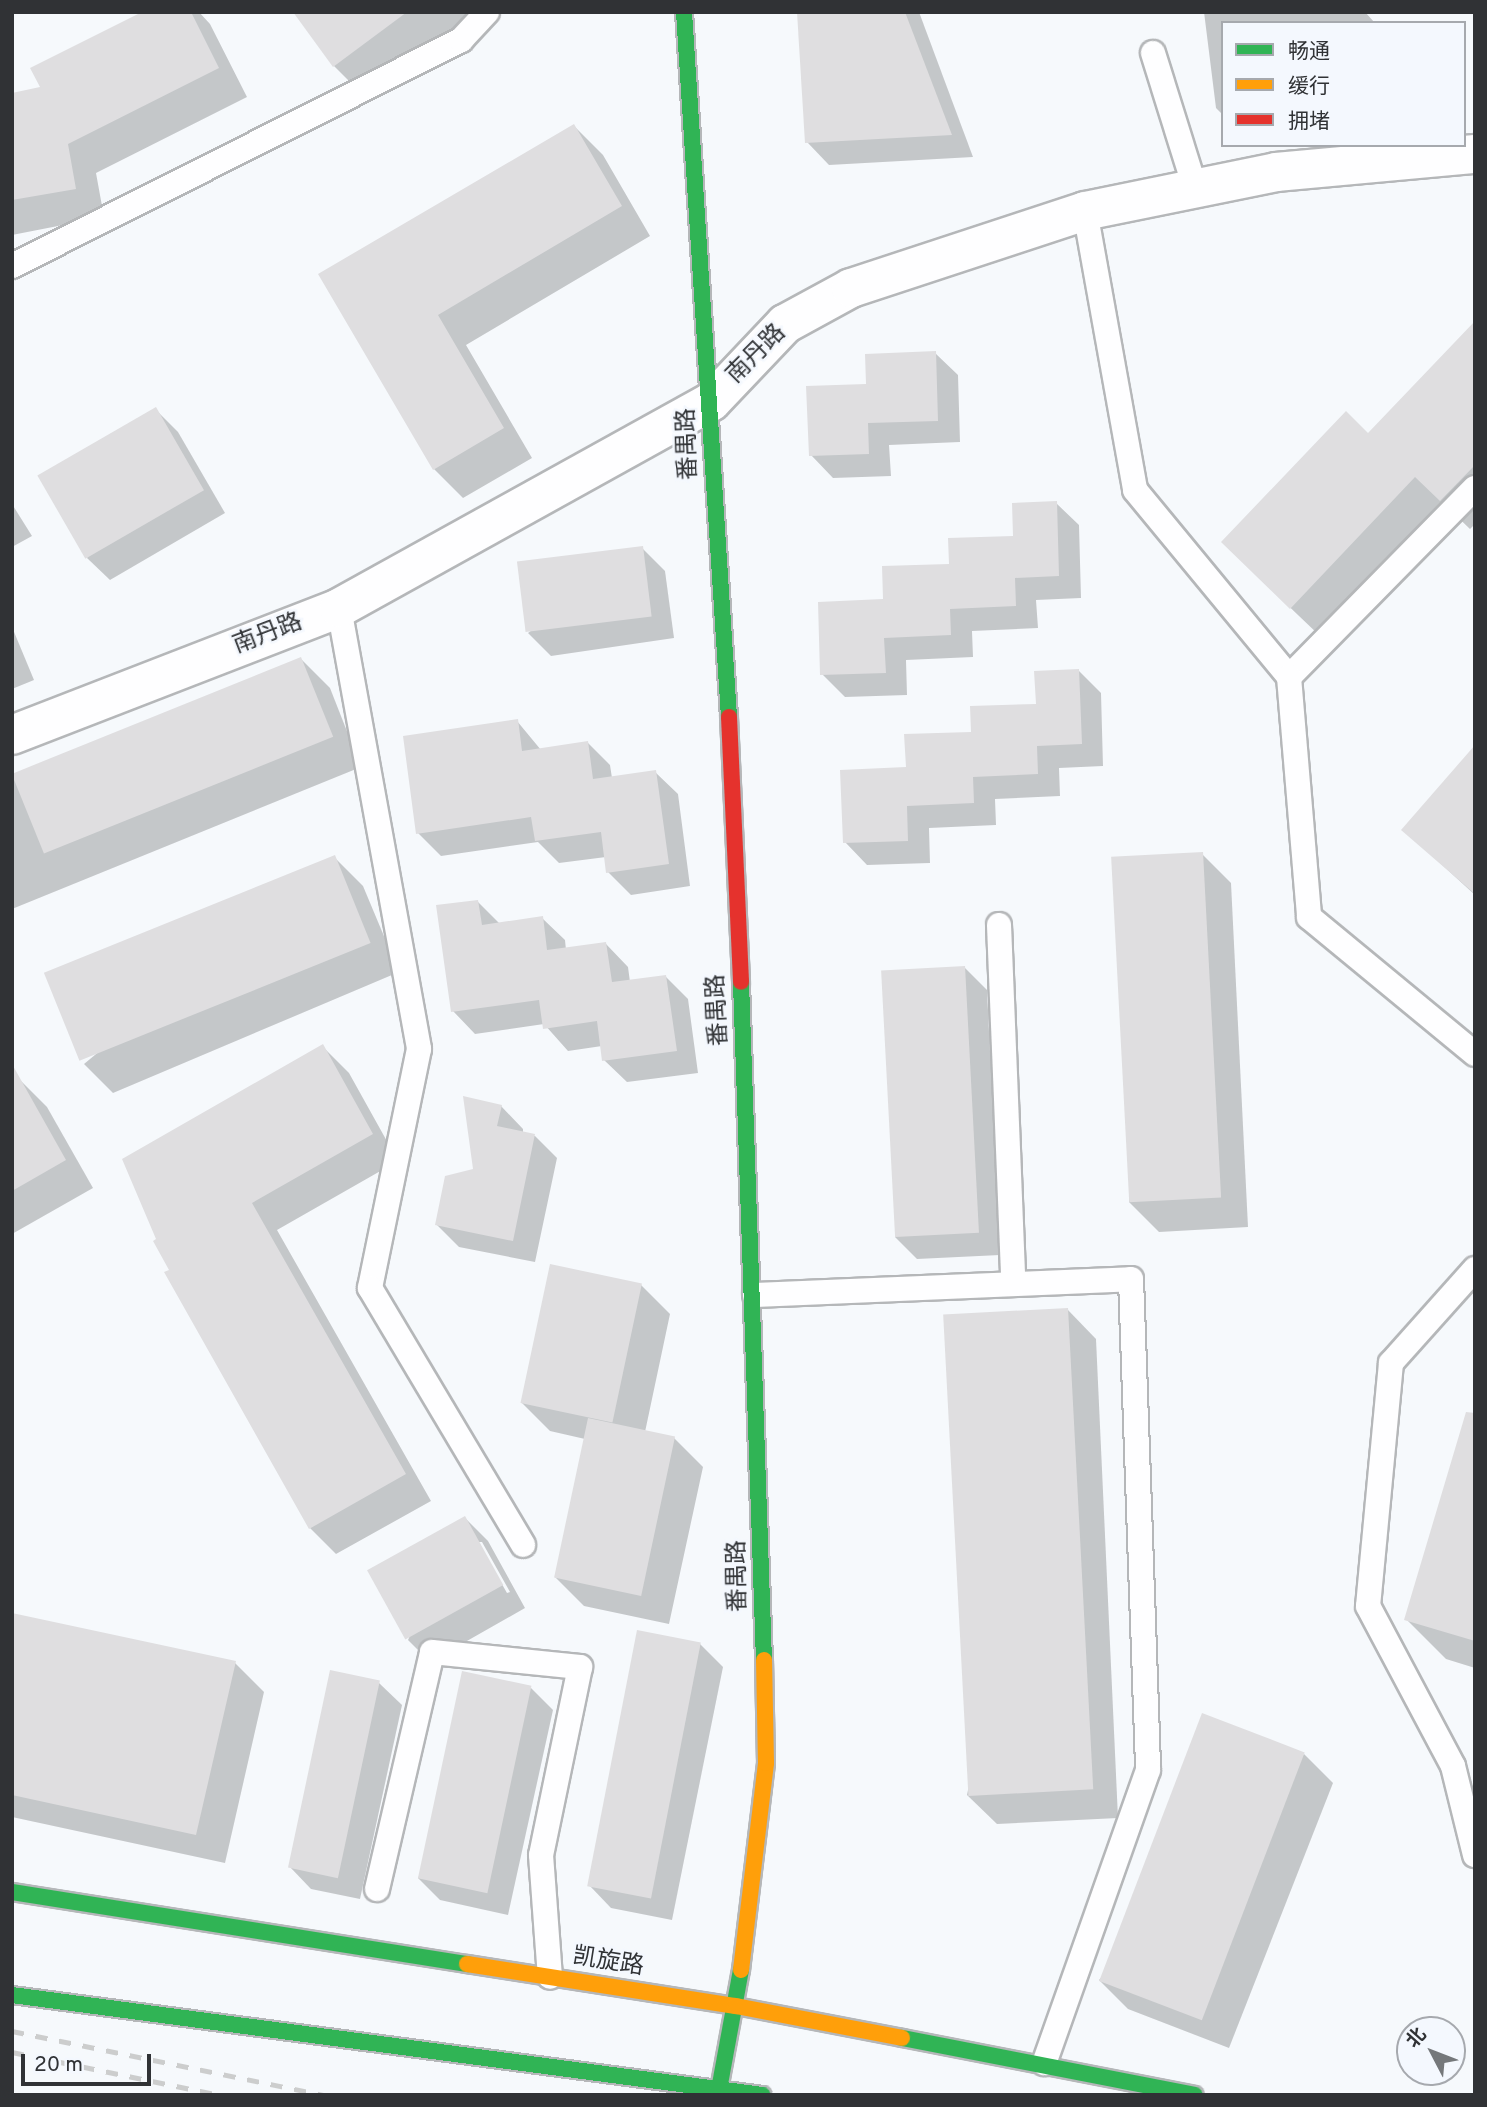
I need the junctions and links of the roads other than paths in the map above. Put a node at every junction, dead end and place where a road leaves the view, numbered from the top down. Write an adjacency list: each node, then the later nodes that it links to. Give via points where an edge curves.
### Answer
1 (487, 12): 7 (lane, via 461,40)
2 (684, 12): 8 (street, 番禺路)
3 (1153, 53): 5 (lane)
4 (1475, 154): 5 (street, 南丹路, via 1276,172)
5 (1195, 188): 6 (street, 南丹路)
6 (1085, 211): 8 (street, 南丹路, via 851,288 785,324); 11 (lane, via 1135,491)
7 (12, 267)
8 (711, 402): 10 (street, 南丹路); 17 (street, 番禺路)
9 (1475, 488): 11 (lane)
10 (339, 608): 12 (street, 南丹路); 18 (lane, via 419,1049 370,1288)
11 (1289, 677): 14 (lane, via 1309,917)
12 (12, 734)
13 (999, 925): 16 (lane)
14 (1475, 1054)
15 (1475, 1269): 19 (lane, via 1391,1363 1368,1606 1453,1766)
16 (1013, 1281): 17 (lane); 25 (lane, via 1131,1279 1148,1770)
17 (755, 1295): 24 (street, 番禺路, via 766,1763)
18 (523, 1545)
19 (1475, 1855)
20 (377, 1889): 22 (lane, via 432,1652 580,1667 541,1855)
21 (12, 1892): 22 (street, 凯旋路)
22 (550, 1977): 24 (street, 凯旋路)
23 (12, 1995): 26 (street)
24 (736, 2006): 25 (street, 凯旋路); 26 (street, 番禺路)
25 (1044, 2063): 28 (street, 凯旋路)
26 (719, 2091): 27 (street)
27 (762, 2095)
28 (1194, 2095)

